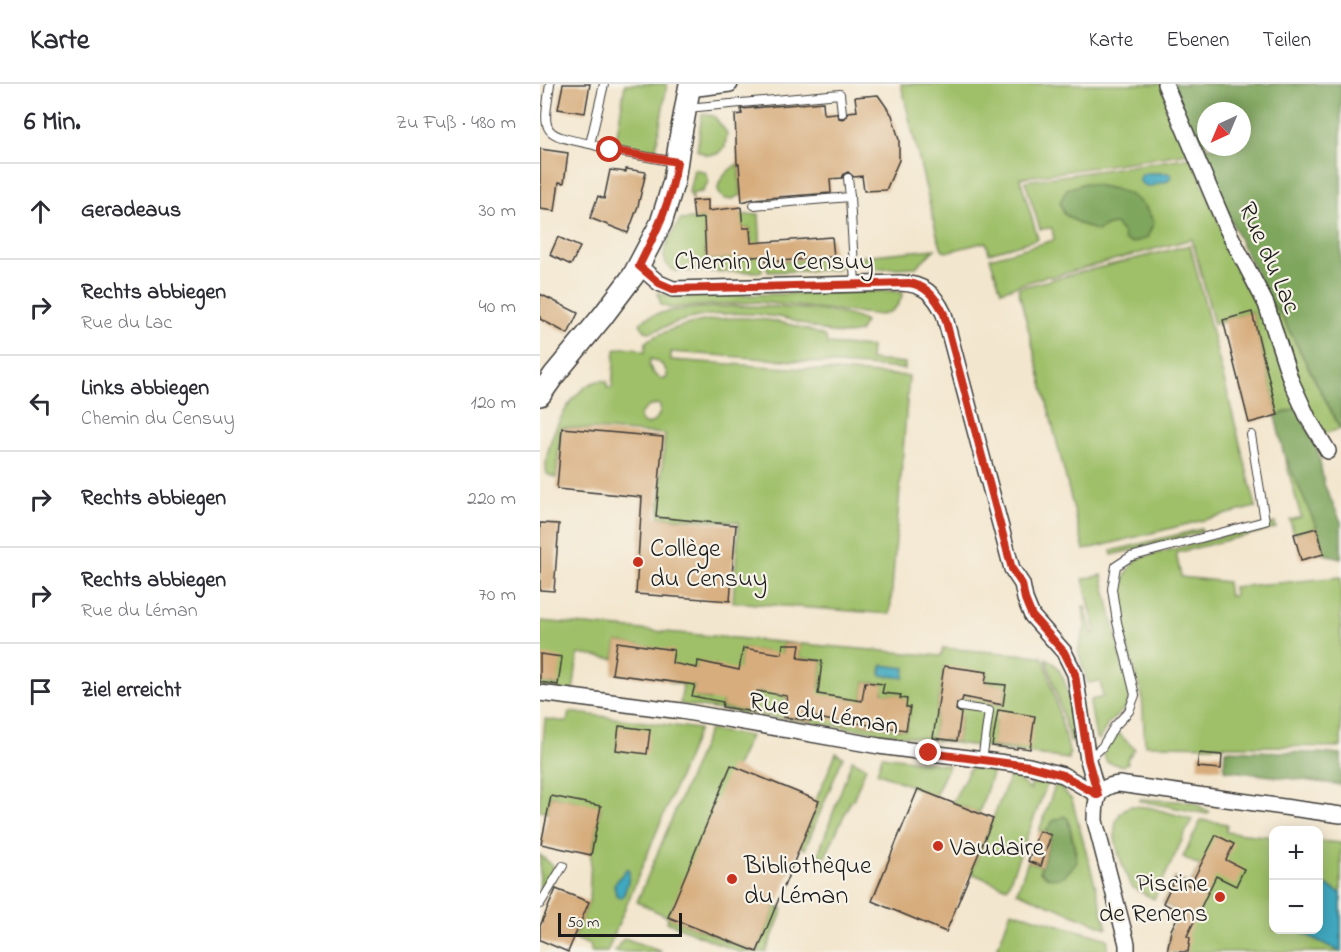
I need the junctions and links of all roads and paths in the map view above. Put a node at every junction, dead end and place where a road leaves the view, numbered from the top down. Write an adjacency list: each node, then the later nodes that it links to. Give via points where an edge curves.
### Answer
1 (550, 84): 7 (lane, via 545,121 551,134)
2 (604, 84): 7 (lane)
3 (730, 84): 5 (street)
4 (1165, 84): 16 (street, Rue du Lac, via 1226,227 1266,304 1291,381)
5 (688, 94): 6 (lane, via 840,94); 8 (street)
6 (842, 112)
7 (590, 144): 8 (lane)
8 (677, 162): 12 (street, via 670,200)
9 (848, 178): 10 (lane)
10 (850, 197): 11 (lane); 13 (lane)
11 (754, 206)
12 (639, 266): 13 (street, Chemin du Censuy, via 673,289); 14 (street)
13 (855, 284): 19 (street, Chemin du Censuy, via 917,284 933,296 944,314 1012,569 1022,584 1032,616 1064,652 1075,674)
14 (540, 395)
15 (1251, 435): 19 (lane, via 1265,520 1130,557 1116,566 1112,589 1135,695 1129,711)
16 (1328, 451)
17 (540, 693): 20 (street, Rue du Léman, via 681,711)
18 (961, 707): 20 (lane, via 989,711)
19 (1088, 760): 21 (street)
20 (982, 761): 21 (street, Rue du Léman, via 1029,766 1063,775)
21 (1098, 795): 22 (street, via 1108,785 1119,784); 25 (street, via 1095,821)
22 (1341, 814)
23 (563, 866): 24 (lane)
24 (540, 904)
25 (1127, 952)

